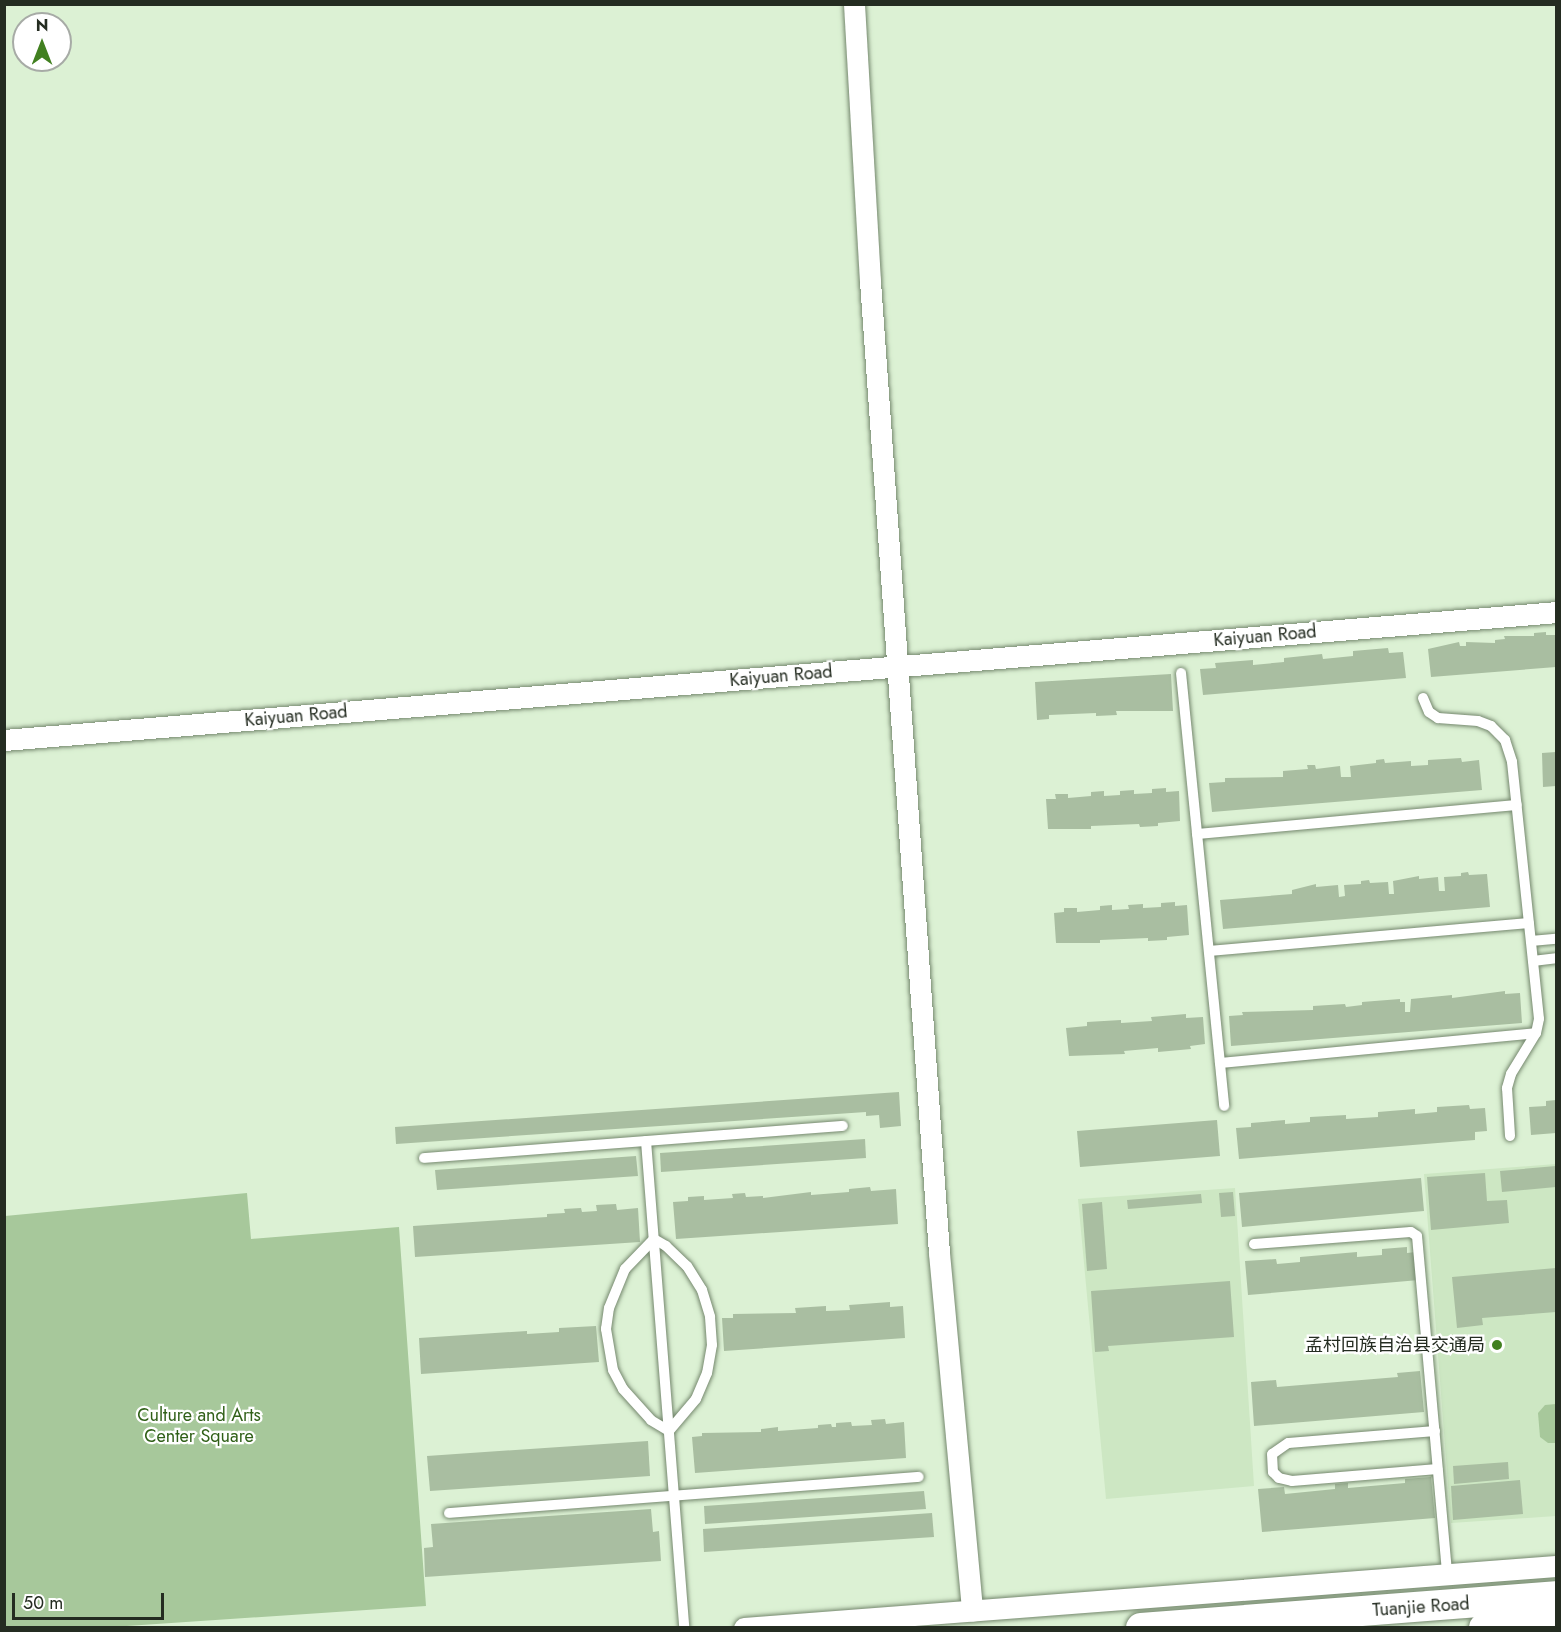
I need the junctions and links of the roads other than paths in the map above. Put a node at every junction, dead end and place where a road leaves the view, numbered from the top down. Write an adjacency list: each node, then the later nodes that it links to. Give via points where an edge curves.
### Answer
1 (854, 4): 3 (street)
2 (1557, 612): 3 (street, Kaiyuan Road)
3 (898, 666): 6 (street, Kaiyuan Road); 33 (street, via 939,1253)
4 (1181, 673): 8 (lane)
5 (1423, 698): 7 (lane, via 1429,712 1438,718 1478,721 1491,726 1505,740)
6 (4, 740)
7 (1517, 806): 8 (lane); 9 (lane)
8 (1197, 834): 12 (lane)
9 (1529, 923): 11 (lane); 12 (lane)
10 (1557, 939): 11 (lane)
11 (1531, 941): 14 (lane)
12 (1209, 951): 16 (lane)
13 (1557, 958): 14 (lane)
14 (1533, 961): 15 (lane, via 1539,1019)
15 (1536, 1033): 16 (lane); 19 (lane, via 1507,1088)
16 (1220, 1063): 17 (lane)
17 (1224, 1106)
18 (843, 1126): 20 (lane)
19 (1510, 1136)
20 (646, 1141): 21 (lane); 22 (lane)
21 (423, 1158)
22 (654, 1239): 24 (lane); 24 (lane, via 687,1266 702,1290 710,1317 712,1345 707,1373 696,1399); 24 (lane, via 631,1261 615,1288 609,1308 608,1350 613,1370 629,1397 651,1420)
23 (1254, 1244): 25 (lane, via 1411,1232 1417,1236)
24 (669, 1431): 28 (lane)
25 (1435, 1431): 26 (lane); 26 (lane, via 1288,1443 1272,1454 1274,1472 1279,1478 1292,1481)
26 (1438, 1469): 31 (lane)
27 (919, 1477): 28 (lane)
28 (674, 1496): 29 (lane); 35 (lane)
29 (449, 1513)
30 (1557, 1566): 31 (street)
31 (1447, 1574): 33 (street)
32 (1557, 1596): 37 (main road, Tuanjie Road)
33 (972, 1610): 36 (street)
34 (1557, 1622): 38 (main road, Tuanjie Road)
35 (684, 1628)
36 (744, 1628)
37 (1141, 1628)
38 (1484, 1628)

